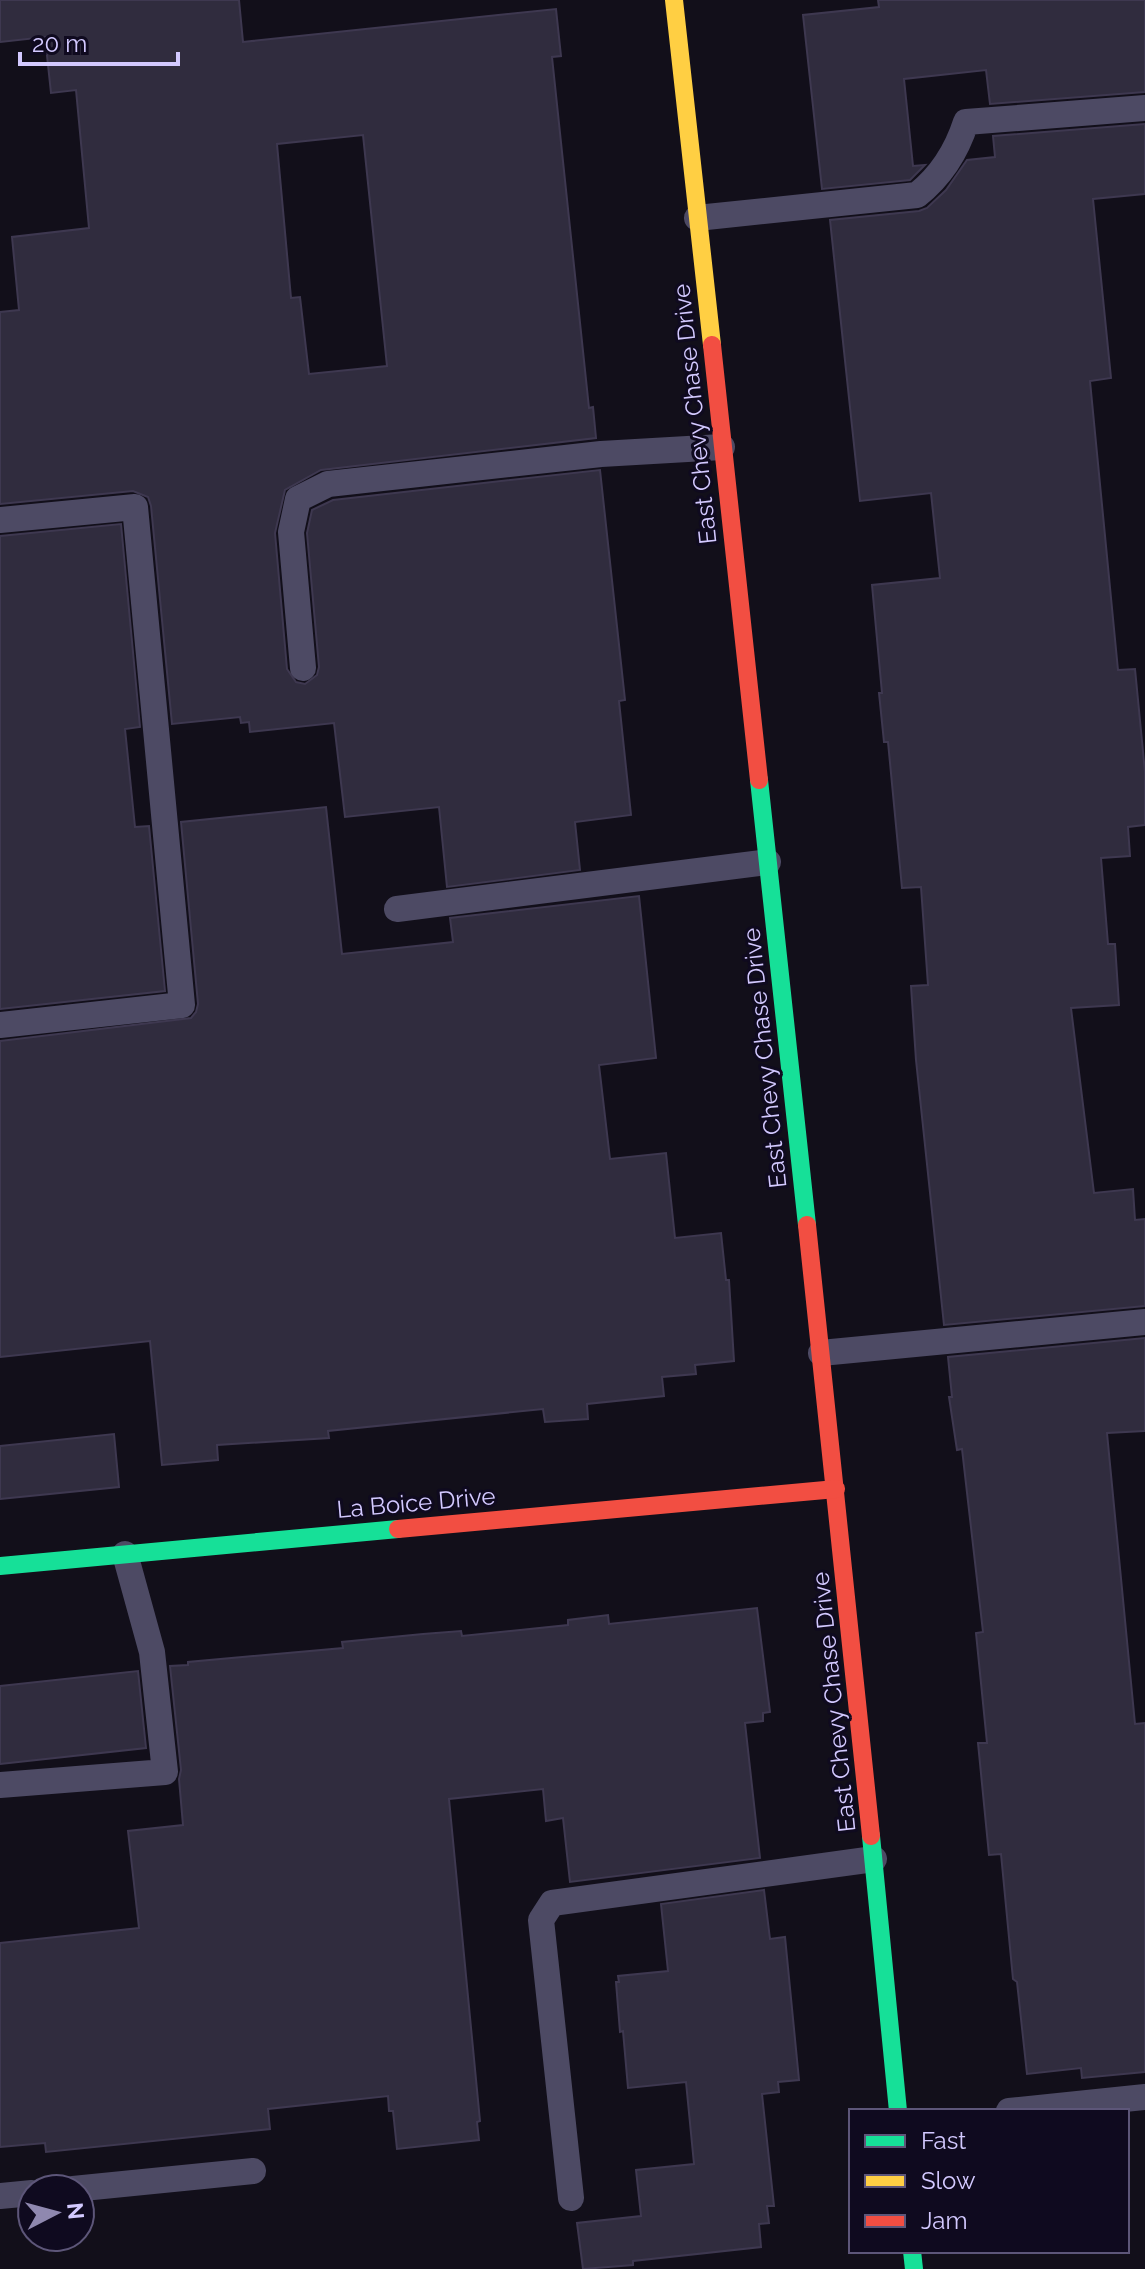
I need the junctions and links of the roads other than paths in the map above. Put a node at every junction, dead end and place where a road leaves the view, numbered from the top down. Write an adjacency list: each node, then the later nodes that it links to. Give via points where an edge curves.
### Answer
1 (674, 0): 3 (main road, East Chevy Chase Drive)
2 (1145, 108): 3 (lane, via 966,122 958,146 917,195)
3 (697, 218): 4 (main road, East Chevy Chase Drive)
4 (722, 447): 6 (lane, via 601,454 328,484 298,499 291,532); 7 (main road, East Chevy Chase Drive)
5 (0, 520): 9 (lane, via 135,507 182,1005)
6 (303, 668)
7 (768, 862): 8 (lane); 11 (main road, East Chevy Chase Drive)
8 (397, 909)
9 (0, 1025)
10 (1145, 1322): 11 (lane)
11 (821, 1353): 12 (main road, East Chevy Chase Drive)
12 (836, 1489): 13 (main road, La Boice Drive); 16 (main road, East Chevy Chase Drive)
13 (125, 1554): 14 (main road, La Boice Drive); 15 (lane, via 152,1652 165,1772)
14 (0, 1566)
15 (0, 1785)
16 (874, 1859): 18 (main road, East Chevy Chase Drive); 22 (lane, via 552,1903 541,1920)
17 (1145, 2097): 19 (lane)
18 (898, 2109)
19 (1028, 2109)
20 (253, 2171): 21 (lane)
21 (96, 2187)
22 (571, 2198)

